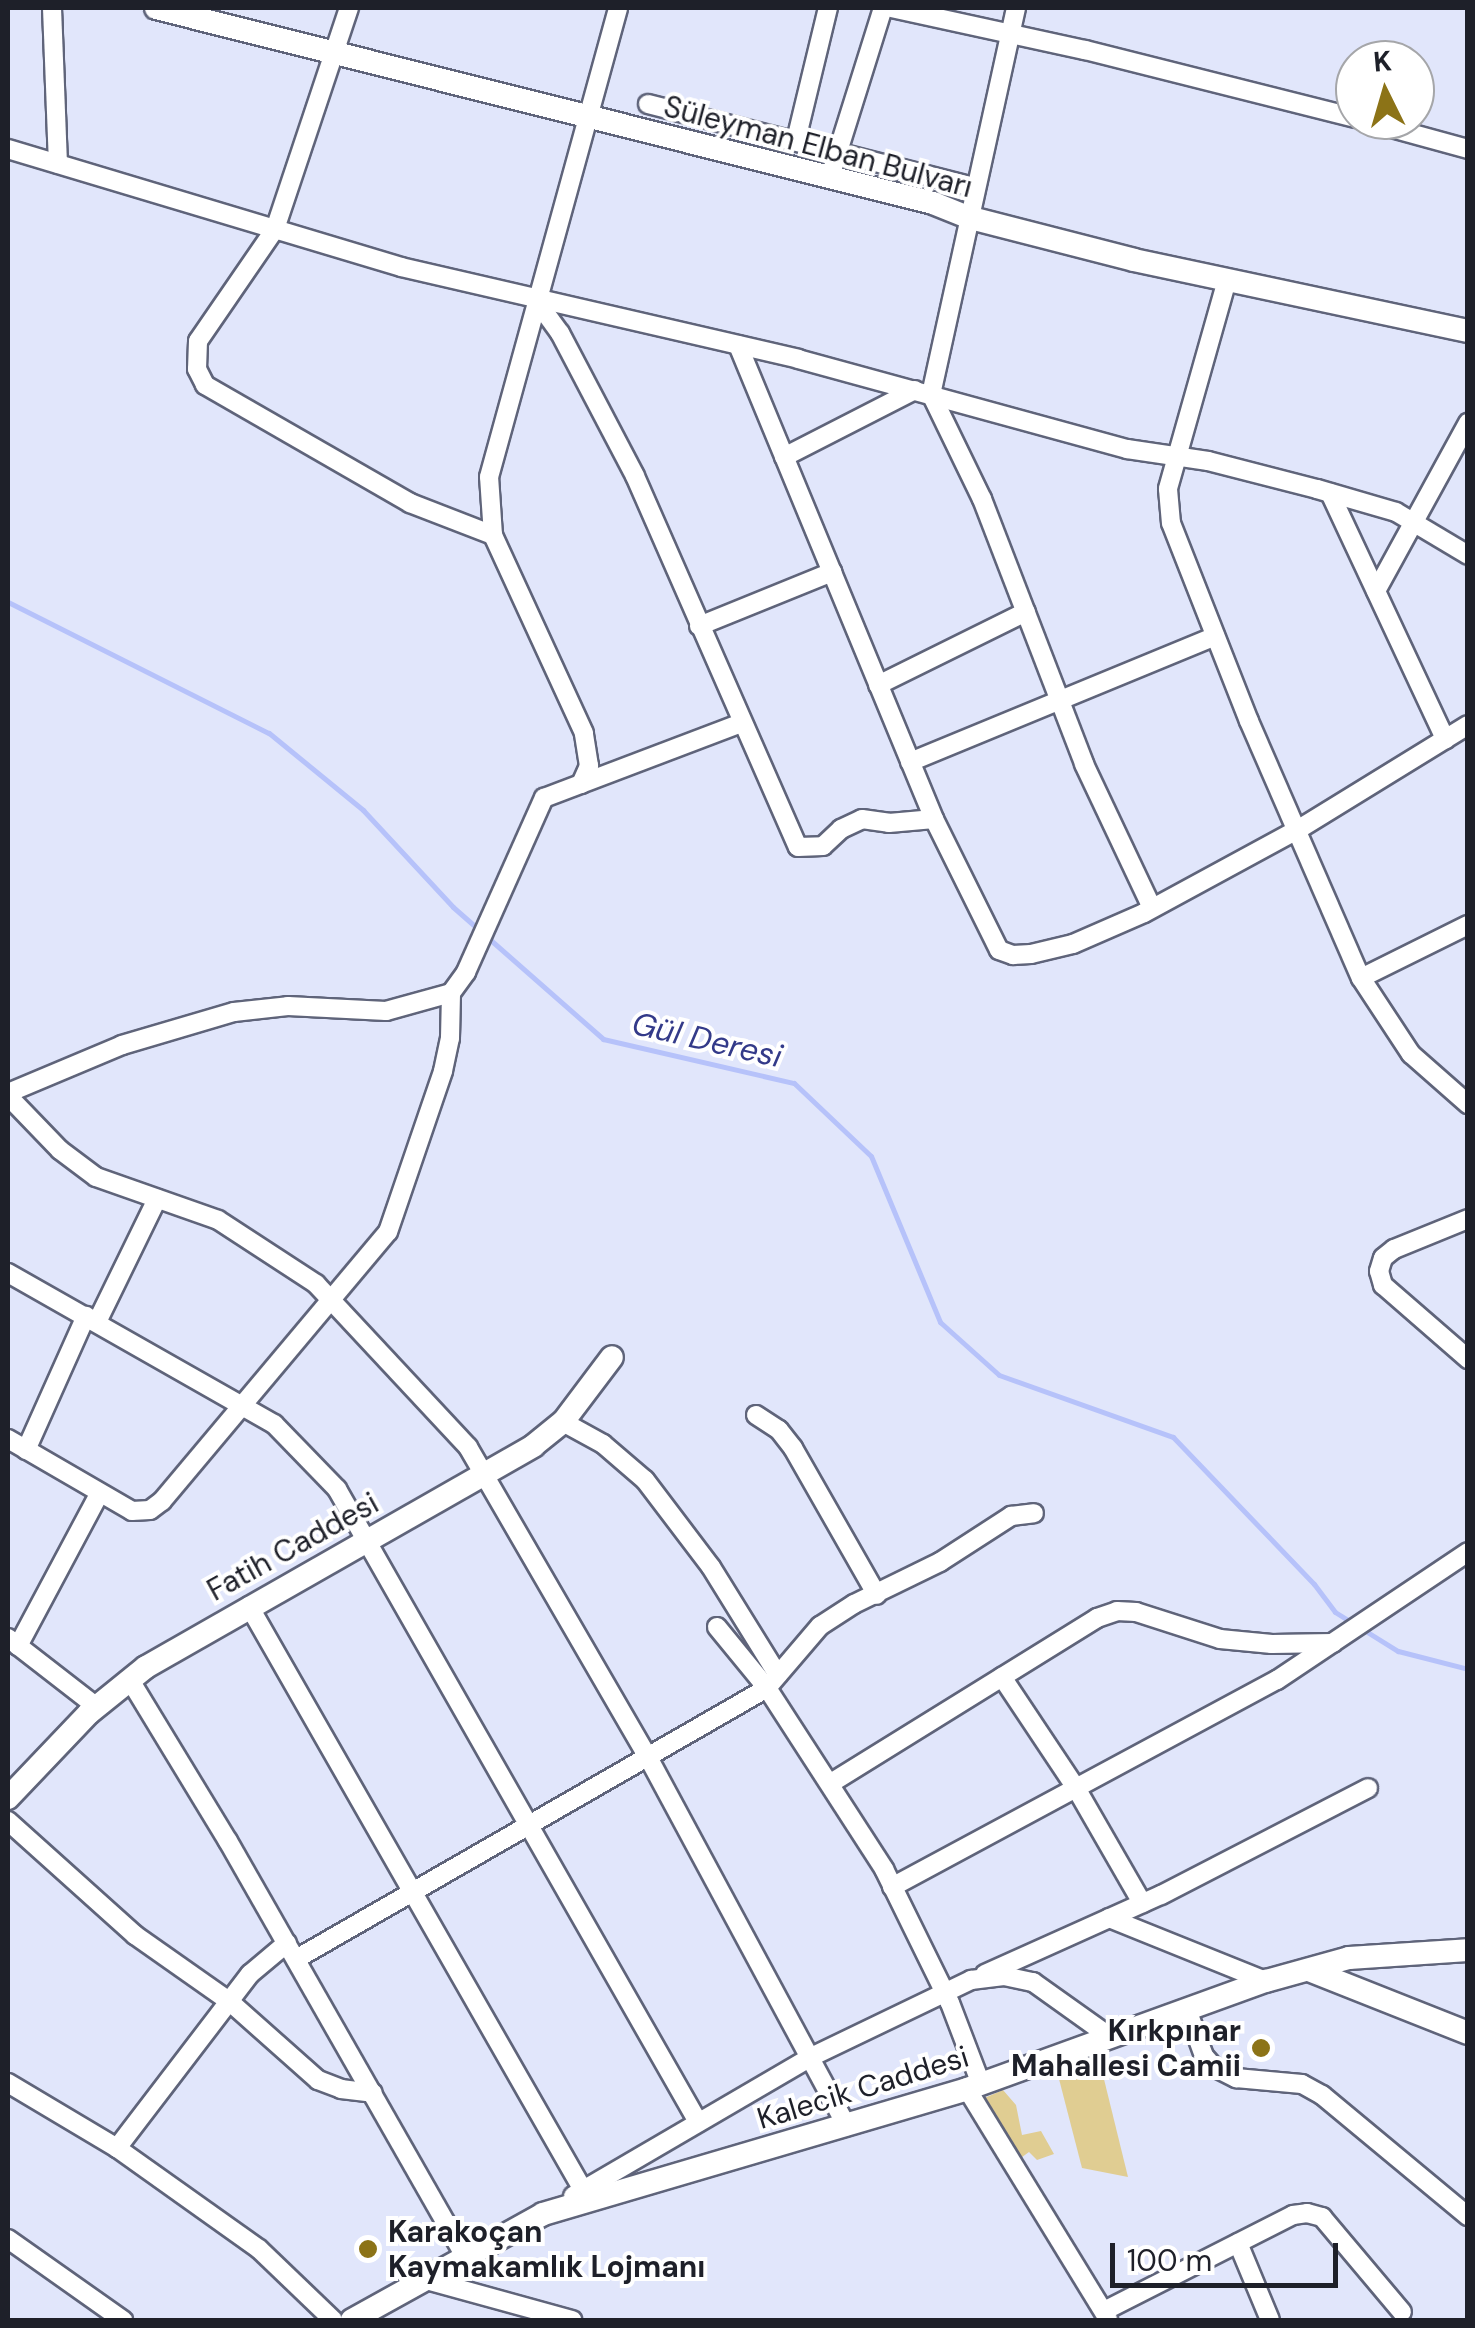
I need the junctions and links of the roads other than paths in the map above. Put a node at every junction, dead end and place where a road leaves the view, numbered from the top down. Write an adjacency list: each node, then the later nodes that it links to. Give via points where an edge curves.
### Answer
1 (52, 8): 19 (street)
2 (156, 8): 10 (street, Süleyman Elban Bulvarı)
3 (349, 8): 10 (street)
4 (618, 8): 13 (street)
5 (828, 8): 14 (street)
6 (883, 8): 18 (street)
7 (892, 8): 9 (street)
8 (1016, 8): 9 (street)
9 (1009, 36): 12 (street); 21 (street)
10 (336, 55): 13 (street, Süleyman Elban Bulvarı); 23 (street)
11 (648, 104): 14 (street)
12 (1335, 113)
13 (589, 118): 20 (street, Süleyman Elban Bulvarı); 25 (street)
14 (796, 140): 18 (street)
15 (1435, 140): 17 (street)
16 (8, 149): 19 (street)
17 (1468, 149)
18 (839, 150): 20 (street); 21 (street)
19 (58, 164): 23 (street)
20 (830, 178): 22 (street, Süleyman Elban Bulvarı)
21 (974, 187): 22 (street)
22 (967, 218): 24 (street, Süleyman Elban Bulvarı); 28 (street)
23 (276, 229): 25 (street); 34 (street, via 198,342 195,360 205,385 410,503)
24 (1227, 280): 26 (street, Süleyman Elban Bulvarı); 30 (street)
25 (536, 300): 27 (street); 34 (street, via 488,477); 39 (street, via 635,476)
26 (1468, 331)
27 (738, 346): 28 (street); 31 (street)
28 (923, 392): 30 (street, via 1127,449); 31 (street); 38 (street, via 982,500)
29 (1468, 423): 33 (street)
30 (1180, 456): 32 (street); 40 (street, via 1168,489 1171,523)
31 (784, 457): 36 (street)
32 (1330, 493): 33 (street); 37 (street)
33 (1416, 523): 35 (street); 37 (street)
34 (492, 536): 47 (street, via 584,733 589,766)
35 (1468, 556)
36 (832, 572): 39 (street); 41 (street)
37 (1376, 591): 45 (street)
38 (1026, 612): 41 (street); 42 (street)
39 (699, 626): 43 (street)
40 (1215, 636): 42 (street); 49 (street)
41 (878, 684): 46 (street)
42 (1060, 700): 46 (street); 50 (street)
43 (741, 723): 47 (street); 48 (street, via 798,847 823,846 862,819)
44 (1468, 724): 45 (street)
45 (1444, 739): 49 (street)
46 (910, 762): 48 (street)
47 (581, 784): 53 (street, via 544,798)
48 (934, 819): 50 (street, via 989,934 1013,956 1073,944)
49 (1299, 830): 50 (street); 52 (street)
50 (1152, 908)
51 (1468, 925): 52 (street)
52 (1362, 978): 55 (street, via 1403,1044)
53 (451, 994): 54 (street, via 386,1011 288,1006 234,1012 122,1045); 59 (street, via 443,1071 396,1218)
54 (8, 1094): 56 (street, via 79,1165 117,1188)
55 (1468, 1104)
56 (158, 1199): 59 (street, via 218,1220); 60 (street)
57 (1468, 1219): 62 (street, via 1394,1249 1379,1271 1383,1285)
58 (8, 1273): 60 (street)
59 (332, 1299): 63 (street); 68 (street, via 418,1389)
60 (92, 1319): 63 (street); 67 (street)
61 (612, 1357): 65 (street, Fatih Caddesi)
62 (1468, 1358)
63 (241, 1405): 69 (street, via 150,1510 132,1512); 71 (street, via 274,1424 312,1460)
64 (756, 1415): 73 (street, via 792,1448)
65 (562, 1422): 68 (street, Fatih Caddesi); 80 (street, via 603,1444 646,1480 711,1567)
66 (8, 1439): 67 (street)
67 (26, 1450): 69 (street)
68 (485, 1473): 71 (street, Fatih Caddesi); 82 (street)
69 (98, 1494): 76 (street)
70 (1034, 1513): 73 (street, via 1011,1516)
71 (365, 1540): 74 (street, Fatih Caddesi); 88 (street)
72 (1468, 1552): 77 (street)
73 (877, 1595): 80 (street, via 820,1626)
74 (249, 1606): 79 (street, Fatih Caddesi); 90 (street)
75 (717, 1627): 80 (street)
76 (13, 1642): 81 (street)
77 (1334, 1642): 78 (street, via 1220,1638 1117,1611); 84 (street)
78 (1002, 1677): 83 (street); 84 (street)
79 (130, 1680): 81 (street, Fatih Caddesi); 94 (street)
80 (772, 1682): 82 (street); 83 (street)
81 (96, 1707): 86 (street, Fatih Caddesi)
82 (649, 1758): 88 (street); 103 (street)
83 (831, 1783): 89 (street)
84 (1076, 1788): 89 (street); 91 (street)
85 (1368, 1788): 91 (street)
86 (8, 1798)
87 (8, 1821): 99 (street, via 135,1934)
88 (530, 1827): 90 (street); 107 (street)
89 (892, 1886): 98 (street)
90 (413, 1893): 94 (street); 110 (street)
91 (1142, 1903): 92 (street)
92 (1109, 1918): 96 (street); 97 (street)
93 (1468, 1950): 95 (street, Kalecik Caddesi, via 1375,1955)
94 (291, 1951): 99 (street, via 250,1974); 106 (street)
95 (1309, 1970): 97 (street, Kalecik Caddesi); 101 (street)
96 (971, 1980): 98 (street); 102 (street, via 1004,1976 1033,1982)
97 (1266, 1982): 100 (street, Kalecik Caddesi)
98 (944, 1990): 103 (street); 105 (street)
99 (229, 2001): 106 (street, via 318,2080); 109 (street)
100 (1188, 2012): 102 (street, Kalecik Caddesi); 112 (street, via 1214,2067 1236,2078 1302,2084 1322,2094)
101 (1468, 2033)
102 (1110, 2037): 105 (street, Kalecik Caddesi)
103 (811, 2057): 107 (street); 108 (street)
104 (8, 2084): 109 (street)
105 (974, 2087): 108 (street, Kalecik Caddesi); 118 (street)
106 (372, 2093): 115 (street)
107 (698, 2122): 110 (street)
108 (847, 2126): 111 (street, Kalecik Caddesi)
109 (117, 2148): 120 (street, via 258,2249)
110 (583, 2190): 111 (street)
111 (543, 2214): 115 (street, Kalecik Caddesi)
112 (1468, 2216)
113 (8, 2239): 119 (street)
114 (1238, 2243): 117 (street, via 1293,2215 1322,2217); 118 (street); 123 (street)
115 (464, 2256): 116 (street, Kalecik Caddesi)
116 (424, 2279): 121 (street, Kalecik Caddesi); 122 (street)
117 (1402, 2312)
118 (1106, 2316)
119 (123, 2320)
120 (333, 2320)
121 (352, 2320)
122 (572, 2320)
123 (1270, 2320)

